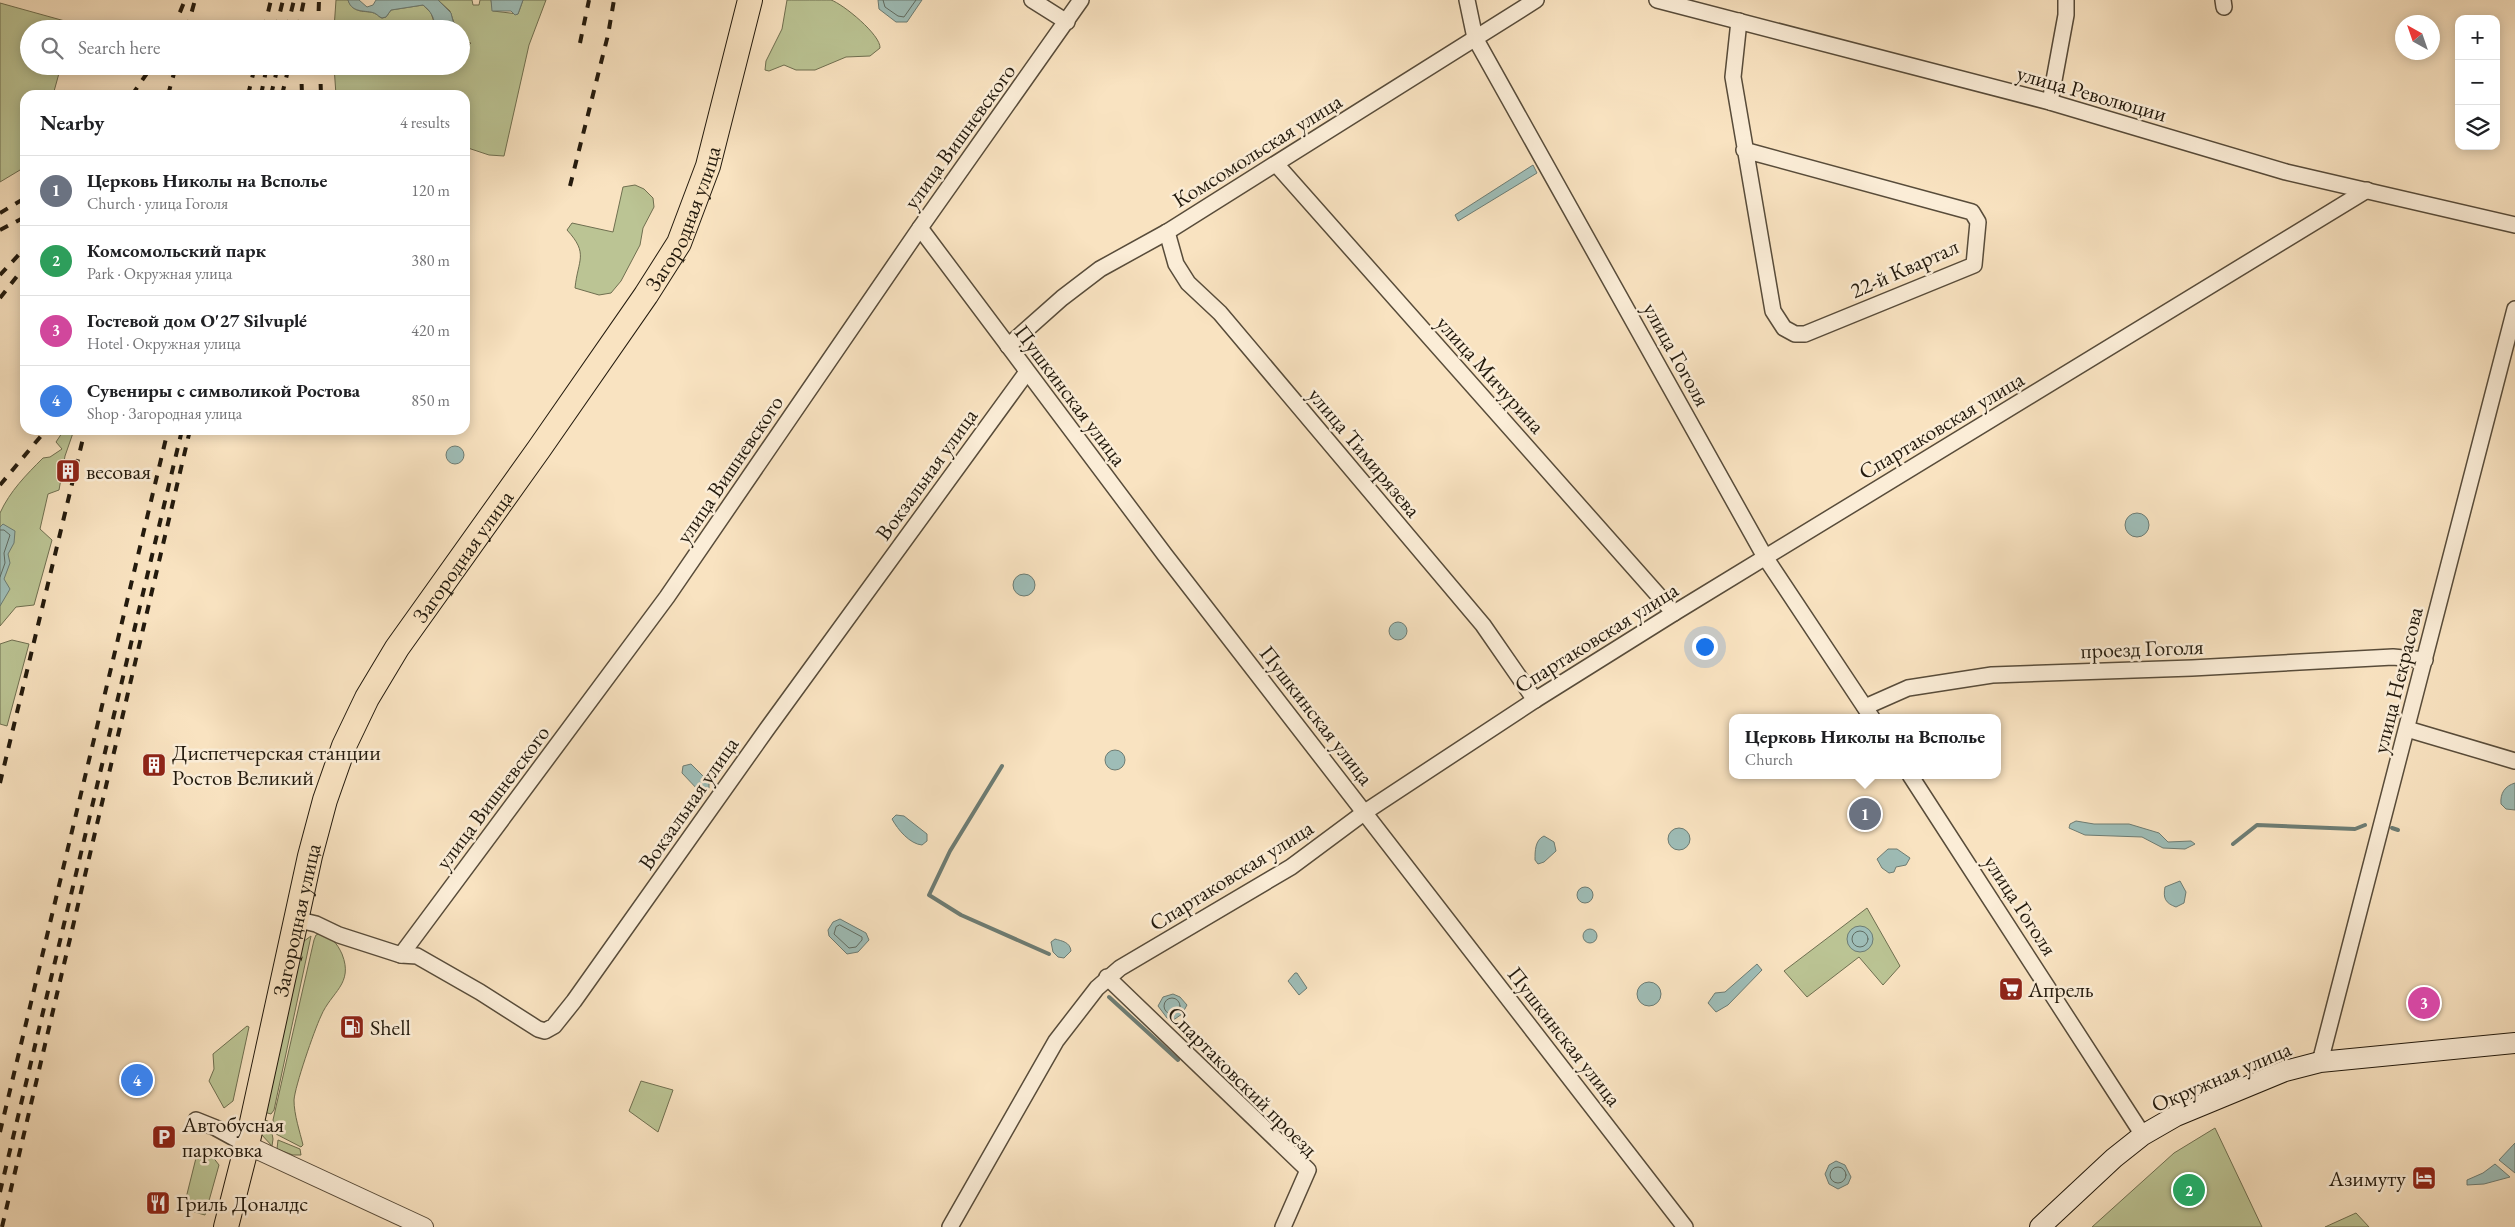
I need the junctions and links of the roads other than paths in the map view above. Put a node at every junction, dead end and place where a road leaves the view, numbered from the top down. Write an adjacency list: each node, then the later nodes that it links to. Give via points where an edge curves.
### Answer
1 (736, 0): 38 (highway, Загородная улица, via 684,194 661,247 406,612 345,715 315,791 282,920)
2 (750, 0): 31 (highway, Загородная улица, via 708,166 679,242 537,452 417,619 367,698 344,746 325,800)
3 (1032, 0): 10 (street)
4 (1081, 0): 10 (street, улица Вишневского)
5 (1467, 0): 11 (street, улица Гоголя)
6 (1536, 0): 11 (street, Комсомольская улица)
7 (1658, 0): 9 (street, улица Революции)
8 (2066, 0): 12 (street)
9 (1739, 21): 12 (street, улица Революции); 13 (street, 22-й Квартал, via 1733,77)
10 (1067, 22): 17 (street, улица Вишневского)
11 (1475, 38): 14 (street, Комсомольская улица); 22 (street, улица Гоголя)
12 (2050, 102): 15 (street, улица Революции, via 2279,170)
13 (1744, 150): 13 (street, 22-й Квартал, via 1972,212 1978,222 1974,265 1805,334 1795,334 1784,328 1773,311)
14 (1276, 164): 18 (street, Комсомольская улица); 23 (street, улица Мичурина)
15 (2367, 190): 16 (street, улица Революции); 22 (street, Спартаковская улица)
16 (2515, 225)
17 (920, 228): 20 (street, Пушкинская улица); 32 (street, улица Вишневского, via 667,597)
18 (1167, 232): 20 (street, Комсомольская улица, via 1100,270 1062,298); 25 (street, улица Тимирязева, via 1176,264 1188,283 1220,313 1483,625)
19 (2515, 309): 24 (street, улица Некрасова)
20 (1008, 346): 21 (street, Пушкинская улица)
21 (1027, 372): 30 (street, Пушкинская улица); 32 (street, Вокзальная улица, via 554,1026 545,1031 538,1029 417,956)
22 (1765, 557): 23 (street, Спартаковская улица); 26 (street, улица Гоголя)
23 (1674, 613): 25 (street, Спартаковская улица)
24 (2424, 660): 26 (street, проезд Гоголя, via 2393,657 1992,675 1908,688); 27 (street, улица Некрасова)
25 (1535, 700): 30 (street, Спартаковская улица)
26 (1868, 712)
27 (2407, 729): 28 (street); 35 (street, улица Некрасова)
28 (2515, 762)
29 (1913, 779): 37 (street, улица Гоголя)
30 (1365, 812): 33 (street, Спартаковская улица, via 1291,867); 44 (street, Пушкинская улица)
31 (295, 920): 32 (street, Вокзальная улица, via 316,924); 38 (highway, Загородная улица)
32 (401, 955)
33 (1107, 977): 42 (street, Спартаковская улица, via 1056,1041); 43 (street, Спартаковский проезд, via 1308,1170)
34 (2515, 1043): 35 (main road, Окружная улица)
35 (2320, 1062): 37 (main road, Окружная улица, via 2285,1071 2245,1087 2176,1116)
36 (196, 1120): 38 (street)
37 (2143, 1135): 45 (main road, Окружная улица)
38 (242, 1142): 39 (highway); 40 (highway); 41 (street)
39 (213, 1227)
40 (226, 1227)
41 (424, 1227)
42 (950, 1227)
43 (1283, 1227)
44 (1685, 1227)
45 (2040, 1227)

